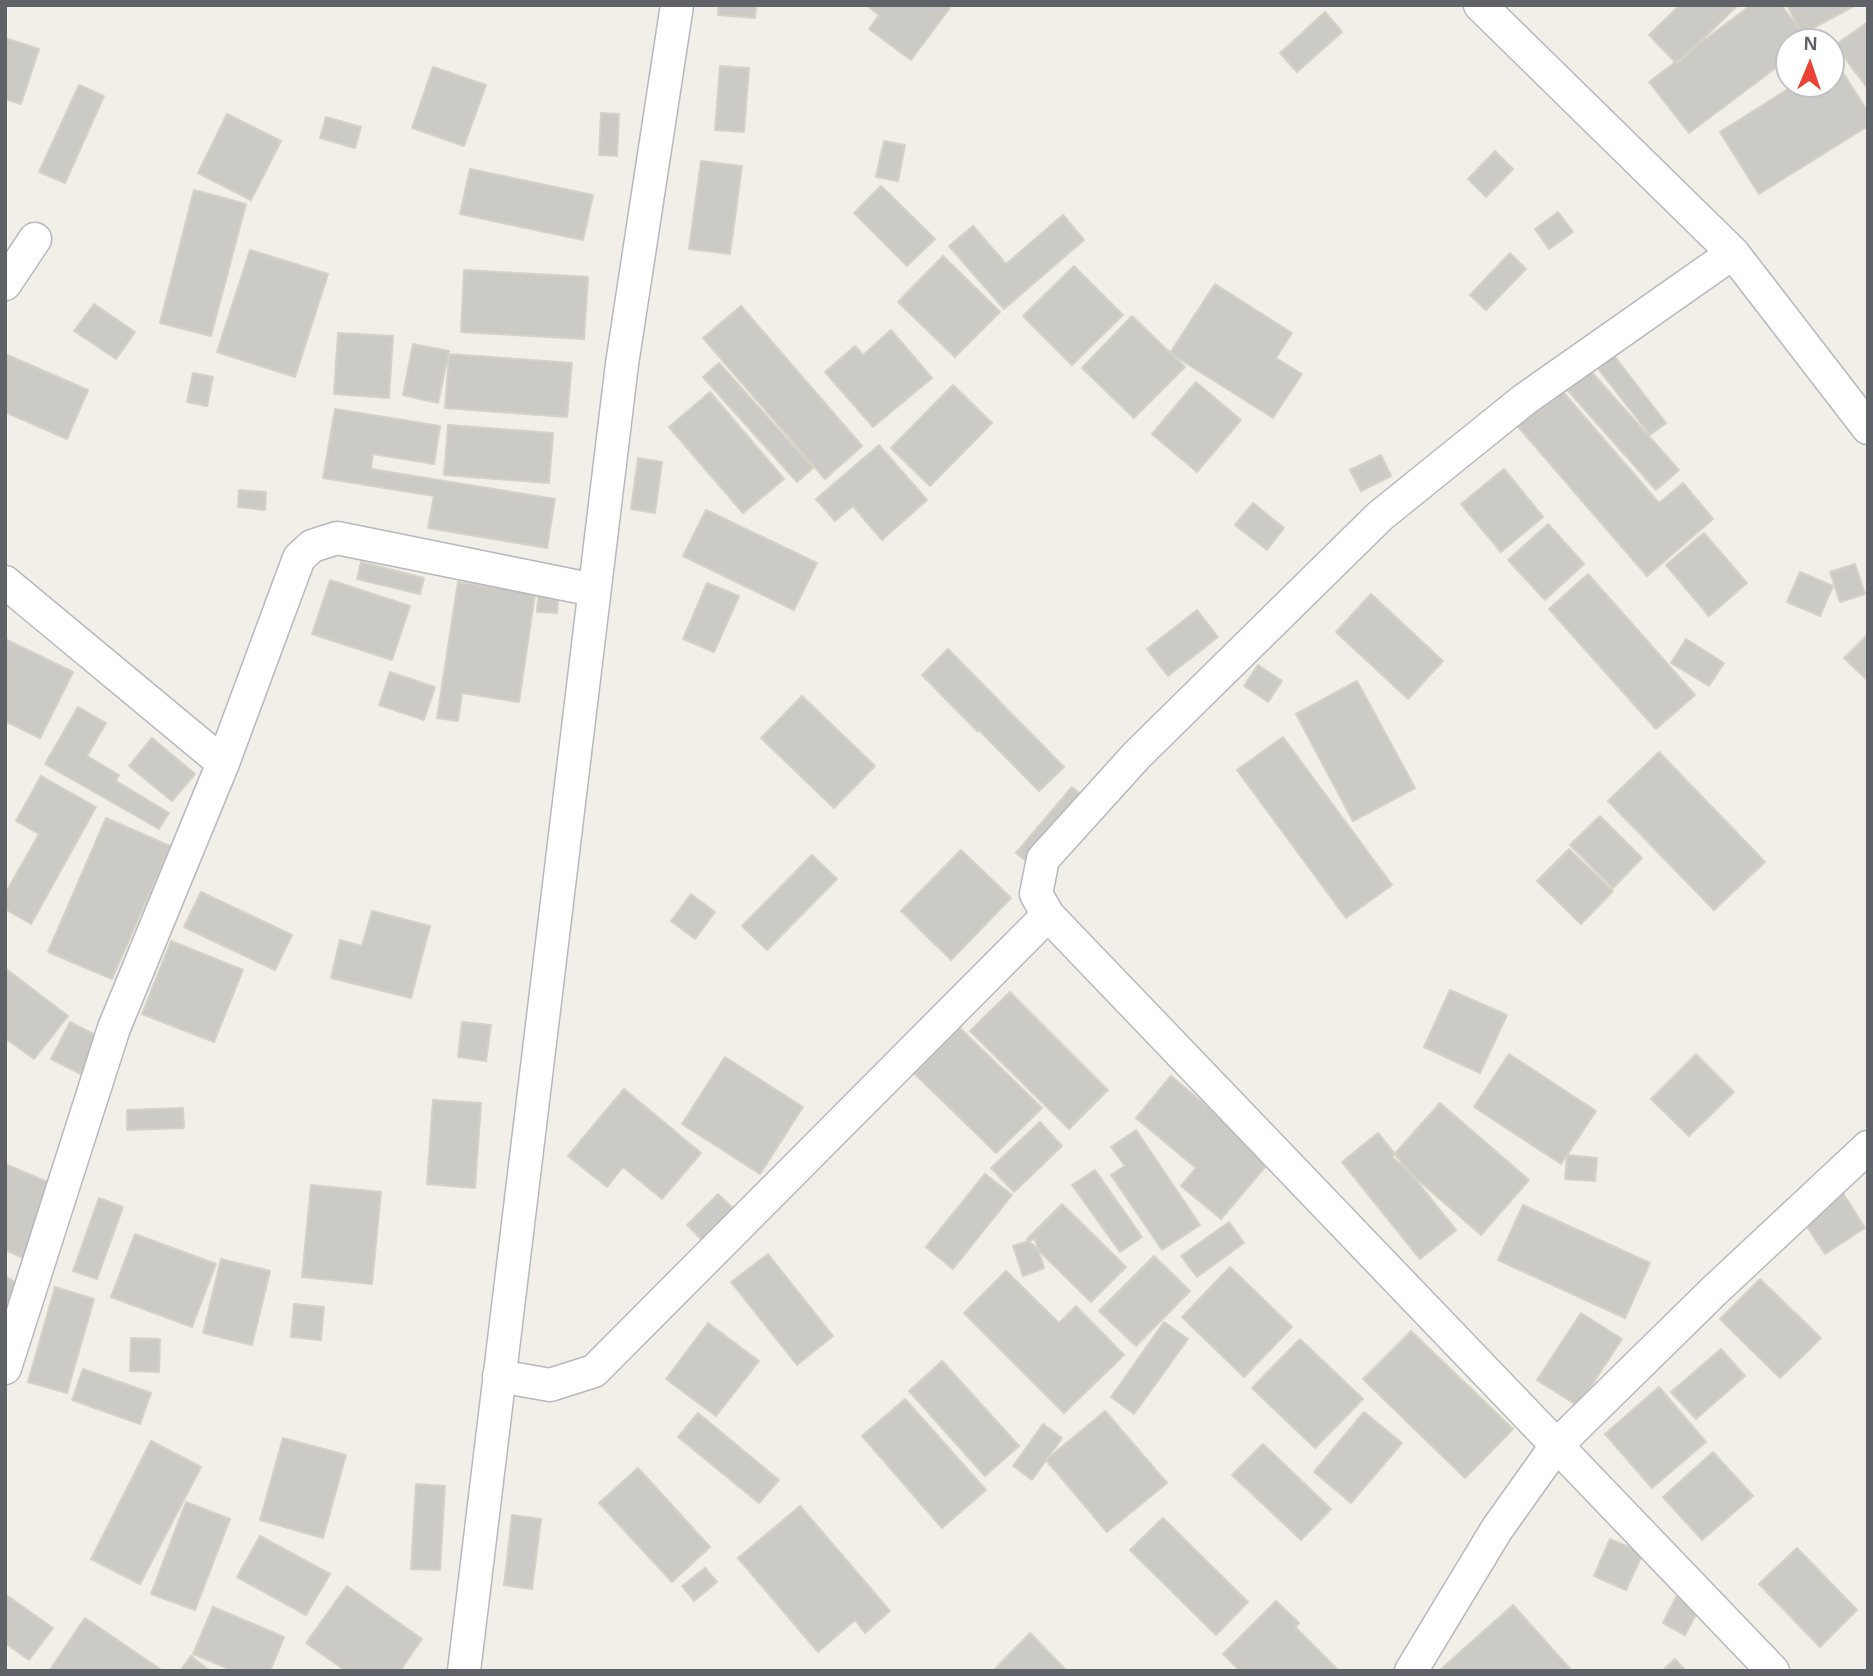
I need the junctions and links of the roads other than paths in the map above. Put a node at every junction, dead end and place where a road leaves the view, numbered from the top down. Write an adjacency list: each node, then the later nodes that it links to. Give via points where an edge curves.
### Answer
1 (677, 5): 8 (street, via 622,364)
2 (1480, 5): 4 (street)
3 (35, 239): 5 (street)
4 (1733, 253): 6 (street); 10 (street, via 1525,399 1380,516 1138,755 1043,859 1036,894)
5 (5, 284)
6 (1868, 428)
7 (5, 582): 9 (street)
8 (594, 590): 9 (street, via 337,538 312,546 299,558); 13 (street)
9 (223, 763): 12 (street, via 114,1028)
10 (1048, 915): 13 (street, via 594,1371 550,1385); 14 (street)
11 (1868, 1147): 14 (street)
12 (5, 1368)
13 (499, 1376): 15 (street)
14 (1556, 1446): 16 (street, via 1497,1529); 17 (street)
15 (464, 1671)
16 (1411, 1671)
17 (1773, 1671)

